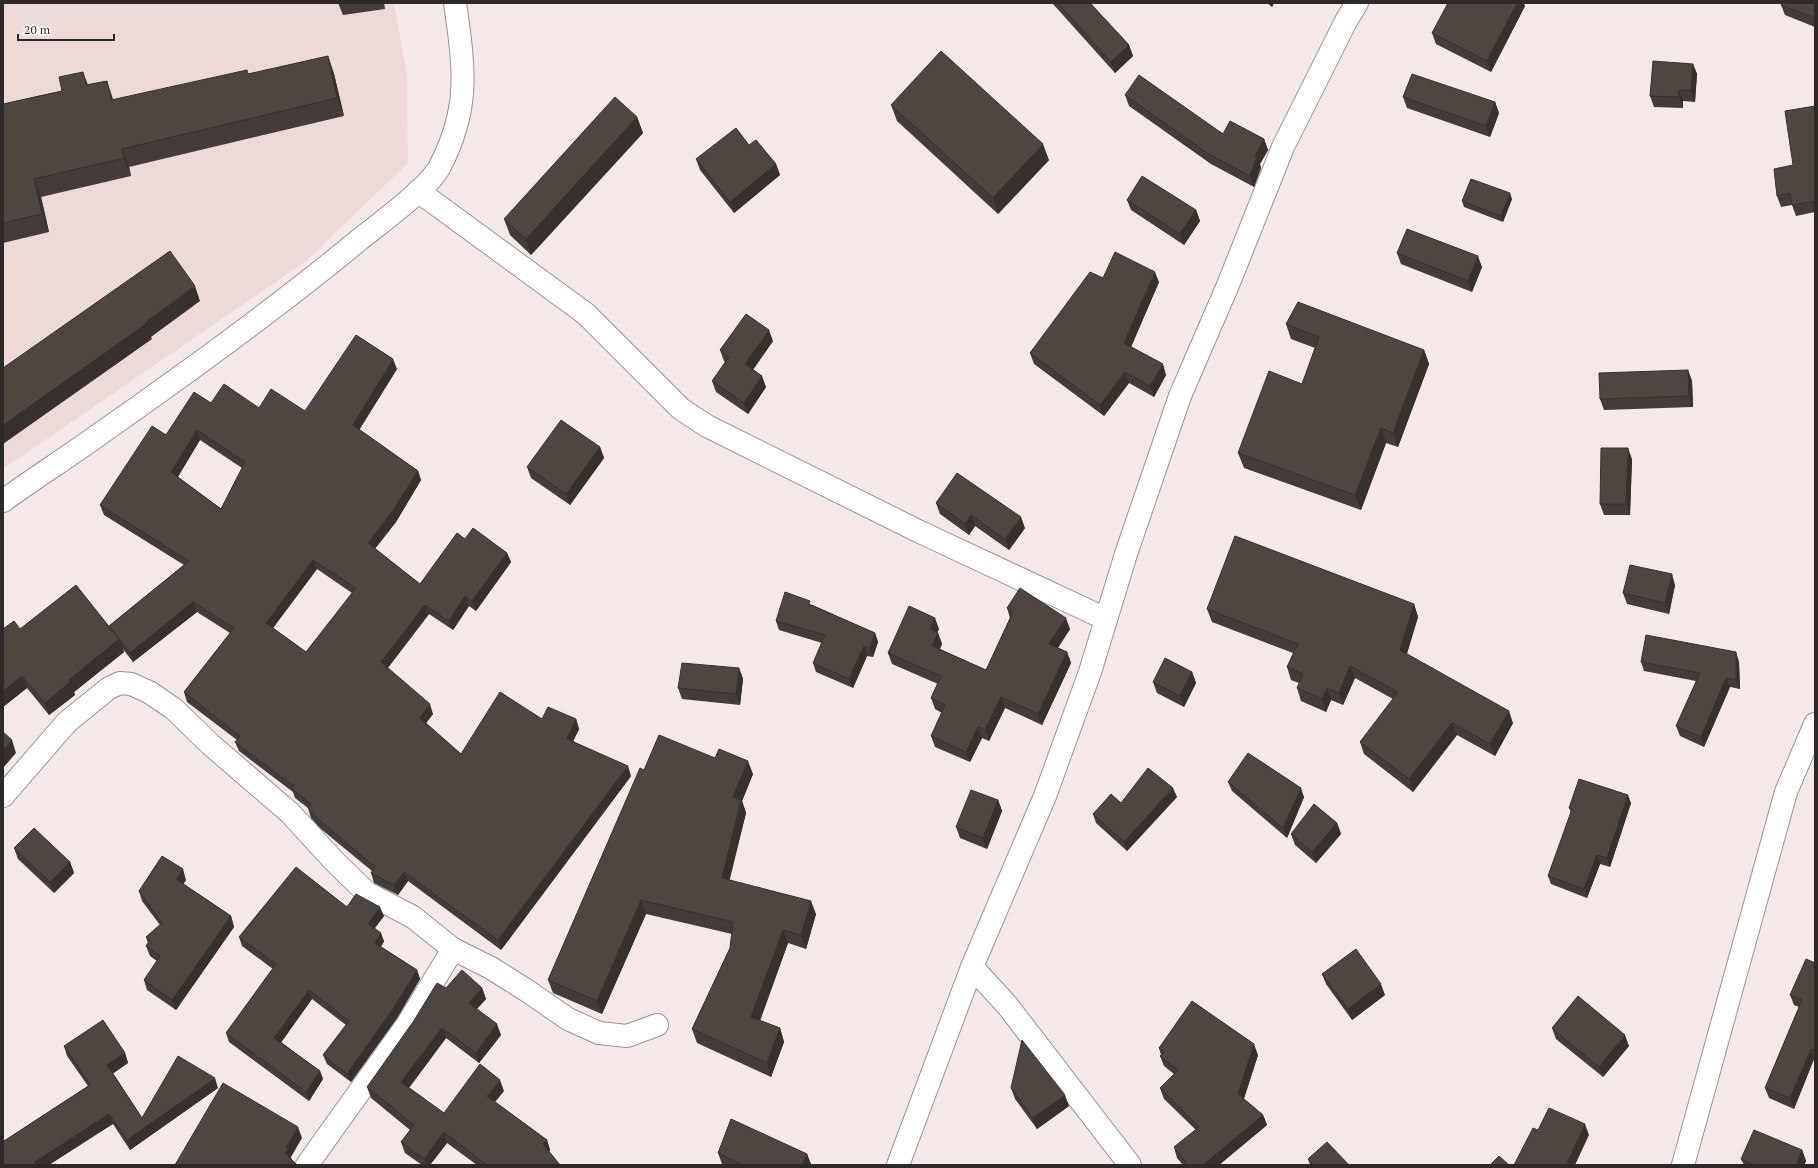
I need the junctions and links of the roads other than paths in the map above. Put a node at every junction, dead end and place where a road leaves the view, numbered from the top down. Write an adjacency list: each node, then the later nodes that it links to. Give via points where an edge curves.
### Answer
1 (455, 3): 3 (street, via 464,61 462,101 454,137 438,170)
2 (1357, 3): 5 (street, via 1282,147 1228,285 1180,396)
3 (418, 191): 4 (street, via 300,289 105,431); 5 (street, via 586,314 681,409 707,426 910,528)
4 (3, 501)
5 (1106, 620): 9 (street, via 1045,796)
6 (1815, 724): 14 (street, via 1786,792)
7 (3, 796): 8 (street, via 67,722 109,688 120,683 132,684 174,709 210,744 290,813 367,892 413,917)
8 (453, 949): 10 (street, via 491,968 568,1019 599,1033 627,1036); 11 (street, via 407,1025)
9 (972, 967): 12 (street); 13 (street, via 1007,1005)
10 (657, 1025)
11 (307, 1165)
12 (898, 1165)
13 (1130, 1165)
14 (1683, 1165)

